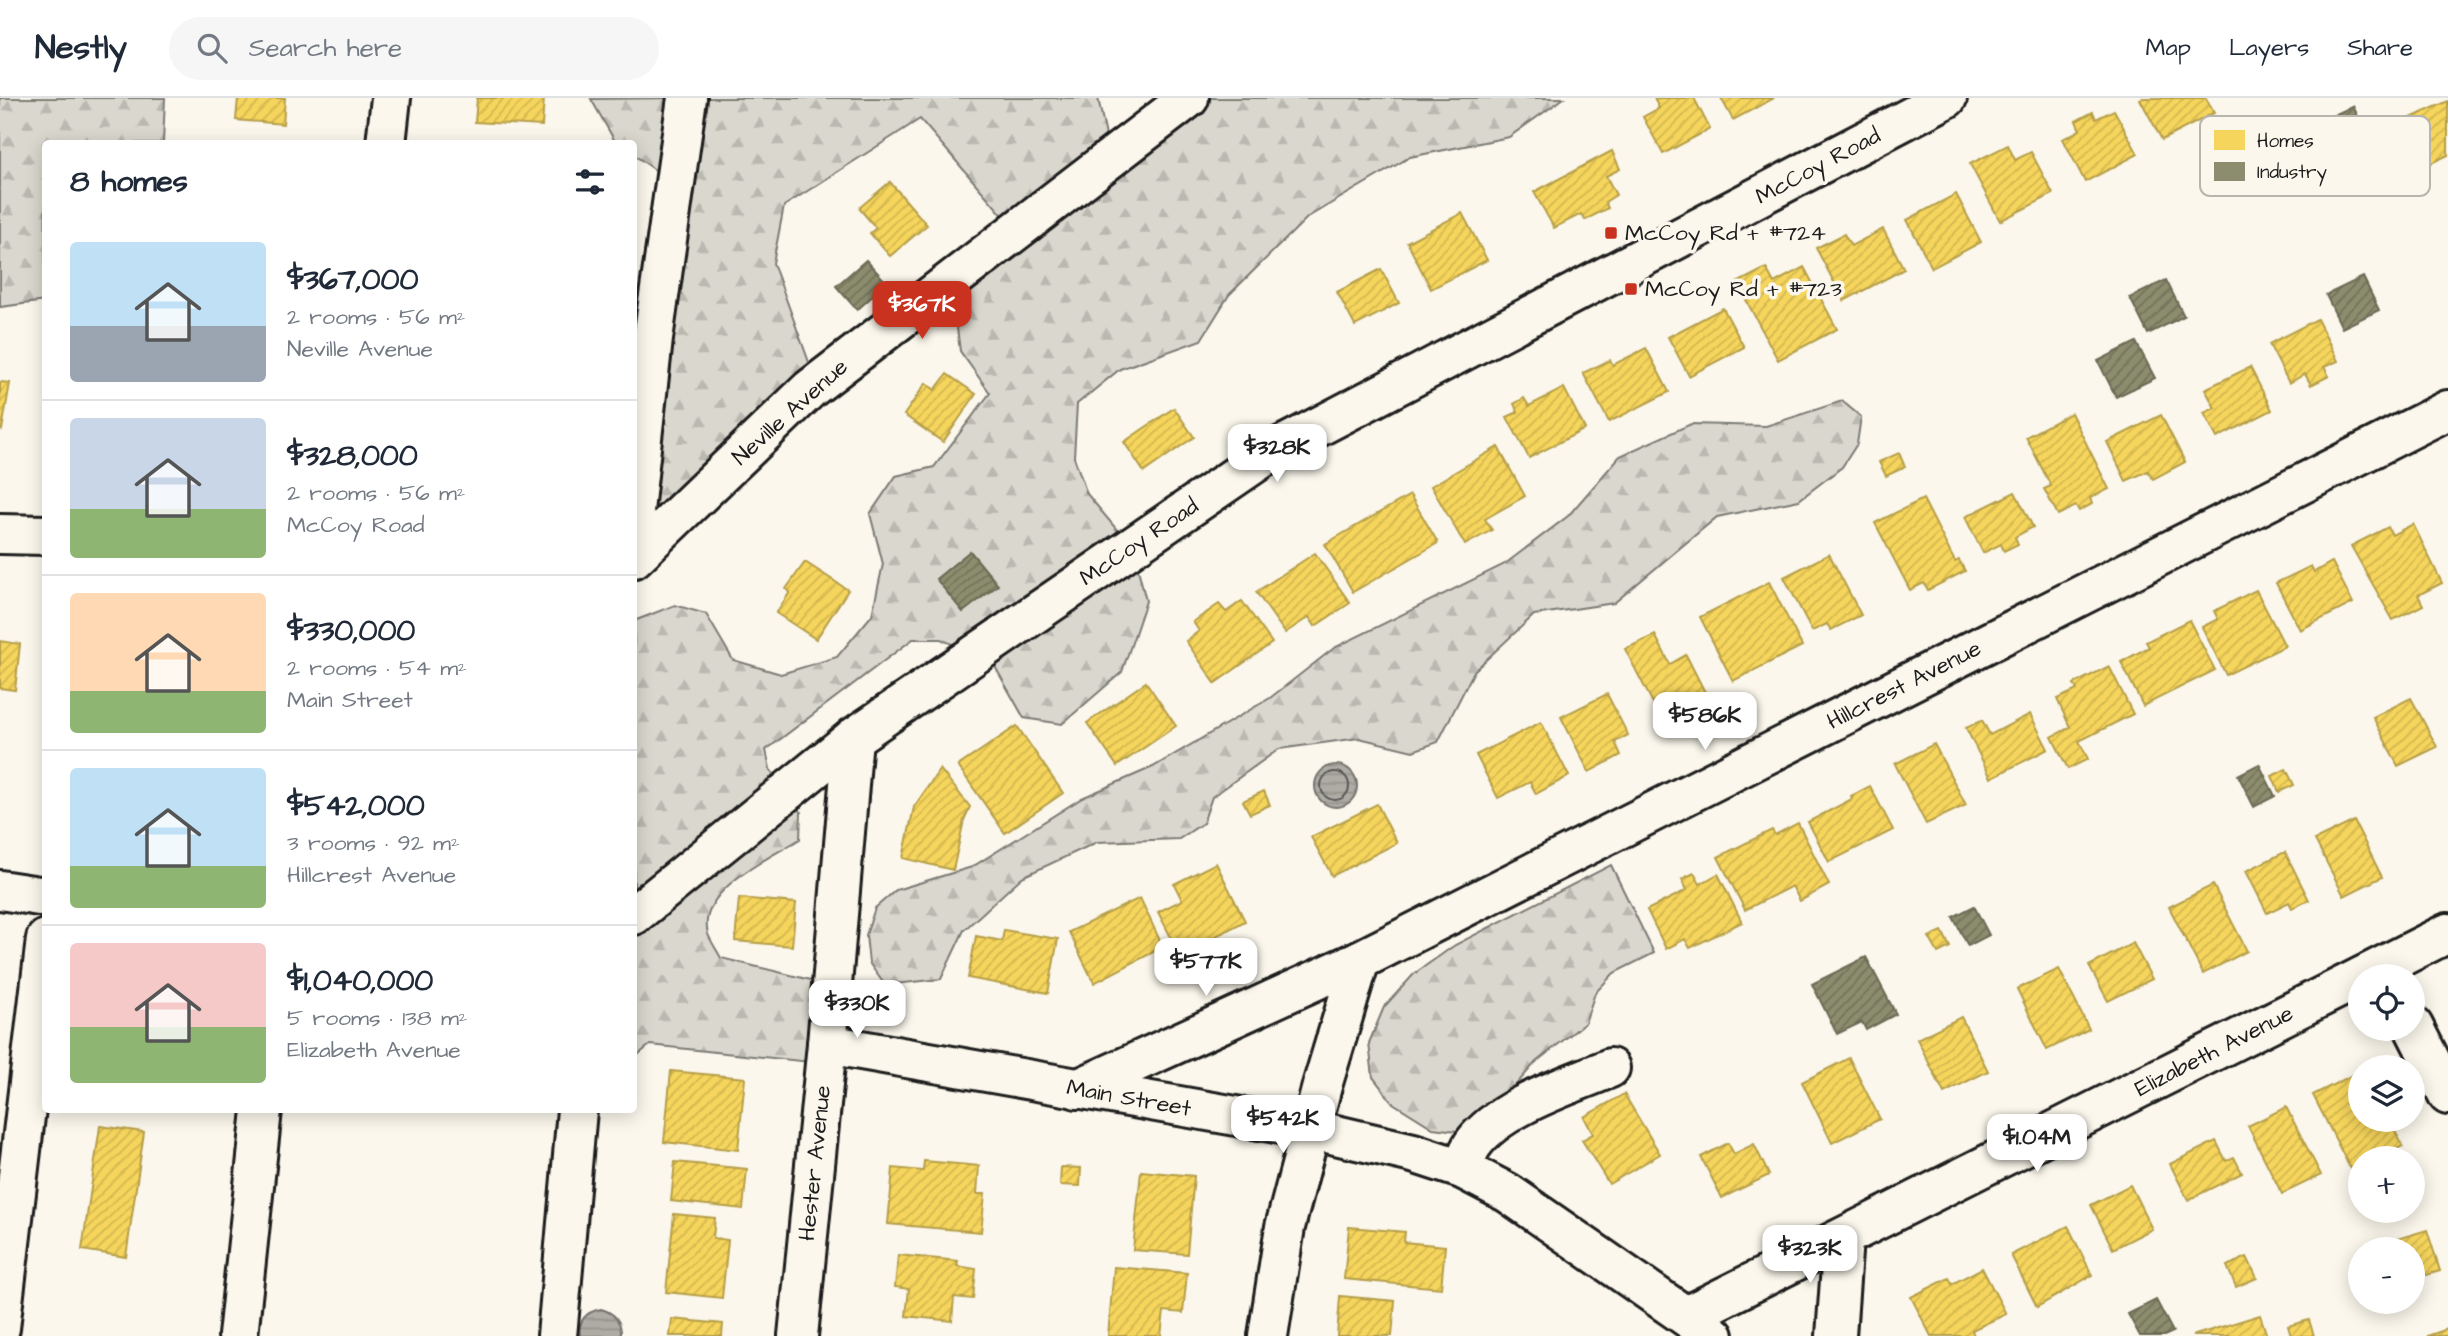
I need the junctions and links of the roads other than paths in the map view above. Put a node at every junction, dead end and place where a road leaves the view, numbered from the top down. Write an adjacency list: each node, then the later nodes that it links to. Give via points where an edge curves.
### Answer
1 (391, 98): 5 (street)
2 (687, 98): 7 (street)
3 (1189, 98): 10 (street, Neville Avenue, via 810,389)
4 (1947, 98): 11 (street, McCoy Road, via 1274,450)
5 (386, 140)
6 (2448, 410): 16 (street, Hillcrest Avenue)
7 (637, 484)
8 (0, 534): 9 (street)
9 (42, 536)
10 (637, 555)
11 (853, 738): 14 (street, McCoy Road); 21 (street, Hester Avenue)
12 (0, 890): 13 (street)
13 (42, 896)
14 (637, 913)
15 (2448, 933): 17 (street, Elizabeth Avenue)
16 (1360, 960): 23 (street, Hillcrest Avenue); 27 (street)
17 (2392, 964)
18 (42, 973): 31 (street)
19 (2348, 987): 29 (street, Elizabeth Avenue)
20 (2421, 1041): 24 (street)
21 (827, 1044): 23 (street, Main Street); 34 (street, Hester Avenue)
22 (1610, 1068): 28 (street, via 1529,1102 1489,1128 1473,1145)
23 (1077, 1089): 27 (street, Main Street)
24 (2448, 1095)
25 (262, 1113): 32 (street)
26 (577, 1113): 33 (street)
27 (1311, 1129): 28 (street, Main Street); 35 (street, via 1285,1227)
28 (1462, 1169): 30 (street, Main Street, via 1508,1193)
29 (1843, 1238): 30 (street, Elizabeth Avenue); 36 (street)
30 (1700, 1326)
31 (0, 1328)
32 (238, 1336)
33 (557, 1336)
34 (798, 1336)
35 (1268, 1336)
36 (1836, 1336)

